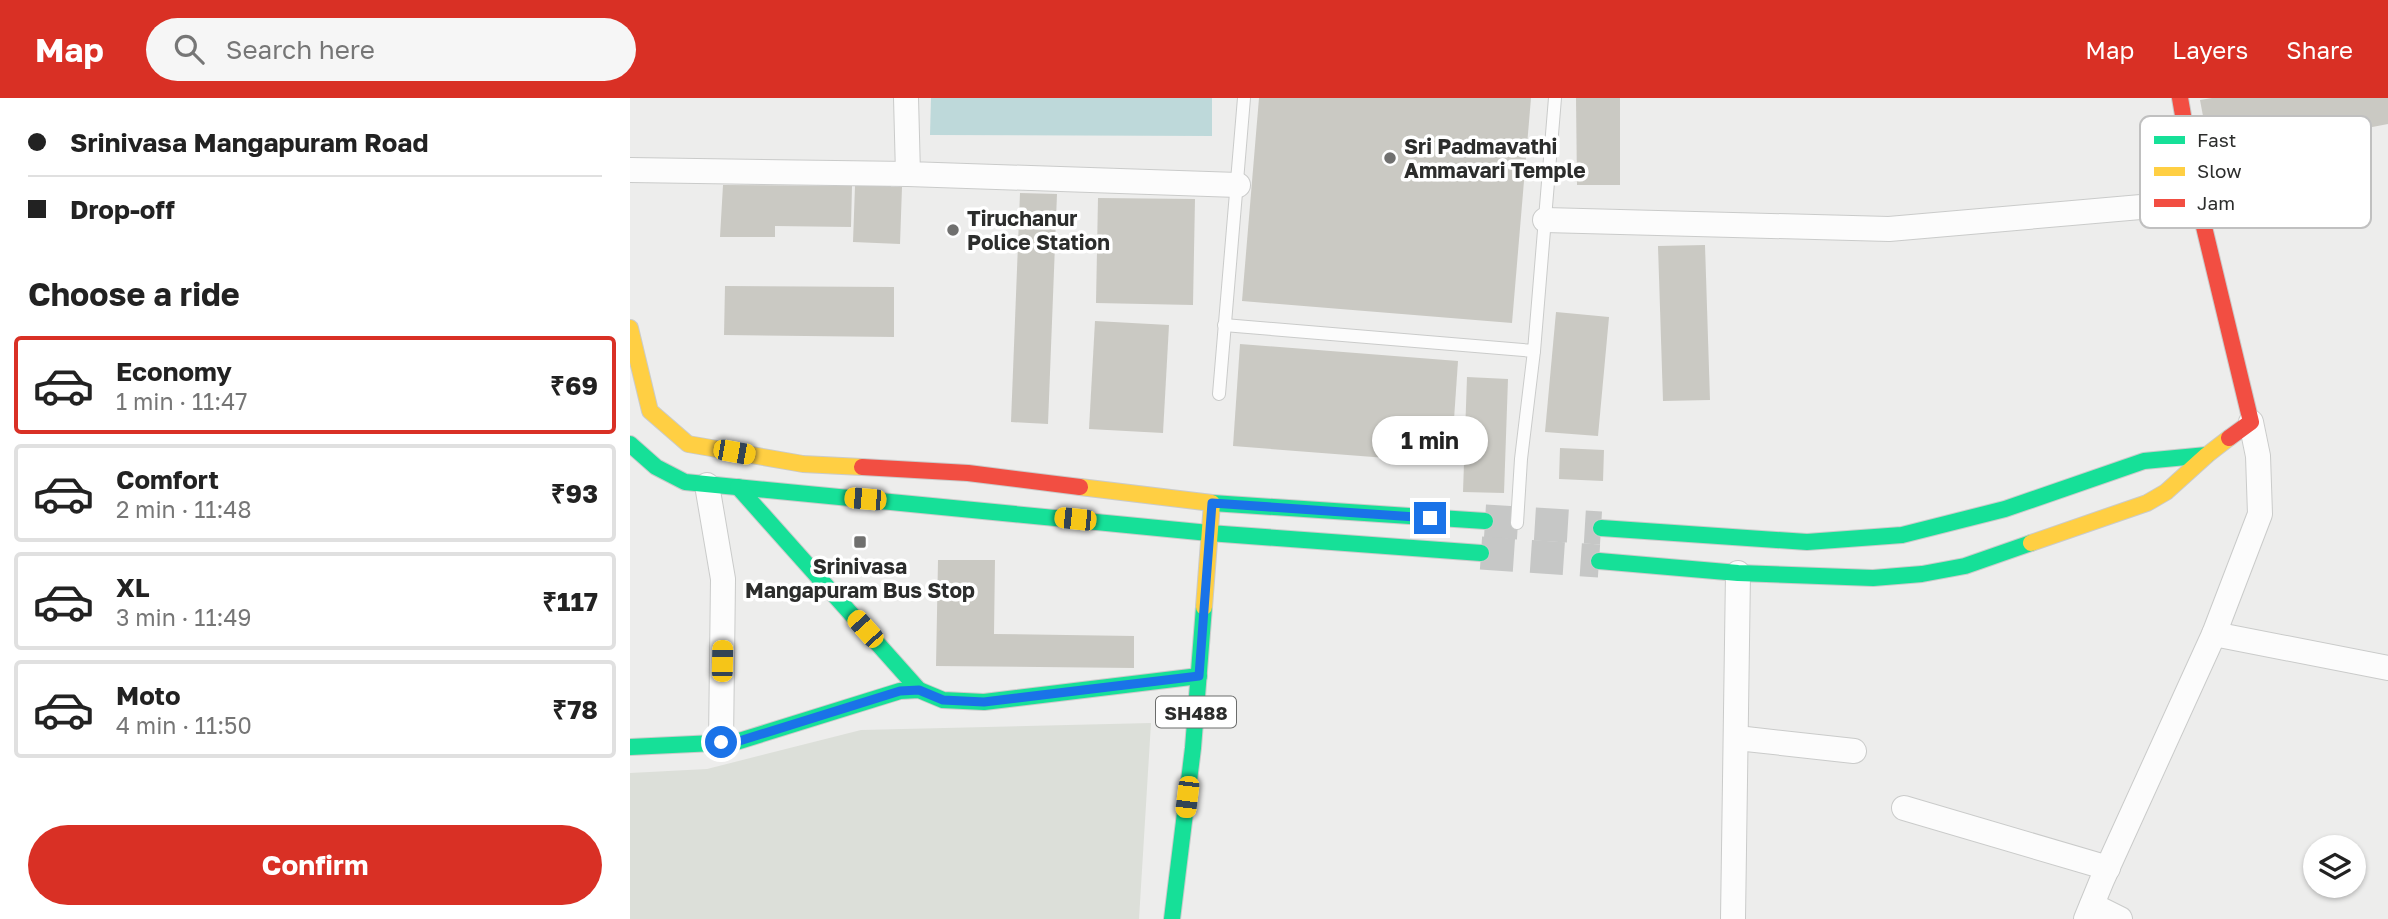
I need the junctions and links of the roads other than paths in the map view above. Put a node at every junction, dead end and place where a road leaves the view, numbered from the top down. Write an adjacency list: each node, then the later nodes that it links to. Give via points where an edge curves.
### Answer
1 (906, 98): 7 (street)
2 (1244, 98): 8 (lane)
3 (1555, 98): 10 (lane)
4 (2180, 98): 5 (street)
5 (2183, 116)
6 (630, 170): 7 (street)
7 (908, 174): 8 (street)
8 (1238, 186): 12 (lane)
9 (2140, 207): 10 (street, via 1889,229)
10 (1545, 220): 14 (lane)
11 (2204, 228): 16 (street)
12 (1224, 325): 14 (lane); 15 (lane)
13 (630, 328): 21 (street, via 650,411 688,444 803,464 968,473)
14 (1534, 351): 23 (lane)
15 (1219, 394)
16 (2251, 422): 18 (street); 29 (street, via 2258,456 2260,514)
17 (630, 444): 19 (street, via 656,467 685,482)
18 (2207, 455): 24 (street, via 2144,461 2005,509 1902,536 1807,542); 28 (street, via 2147,503 1965,566 1873,578)
19 (707, 485): 20 (street); 34 (street, via 723,579)
20 (738, 487): 25 (street); 32 (street)
21 (1212, 497): 22 (street); 25 (street, SH488)
22 (1485, 522)
23 (1517, 523)
24 (1601, 528)
25 (1209, 533): 26 (street); 31 (street, SH488)
26 (1482, 553)
27 (1599, 561): 28 (street)
28 (1738, 573): 33 (street)
29 (2214, 634): 30 (street); 38 (street)
30 (2388, 668)
31 (1199, 676): 32 (street, via 984,702 943,700); 40 (street, SH488)
32 (919, 690): 34 (street, via 900,691 736,742)
33 (1737, 738): 36 (street); 41 (street)
34 (721, 742): 35 (street)
35 (630, 747)
36 (1854, 751)
37 (1904, 808): 38 (street)
38 (2108, 867): 39 (street)
39 (2089, 912): 42 (street)
40 (1172, 919)
41 (1733, 919)
42 (2120, 919)

